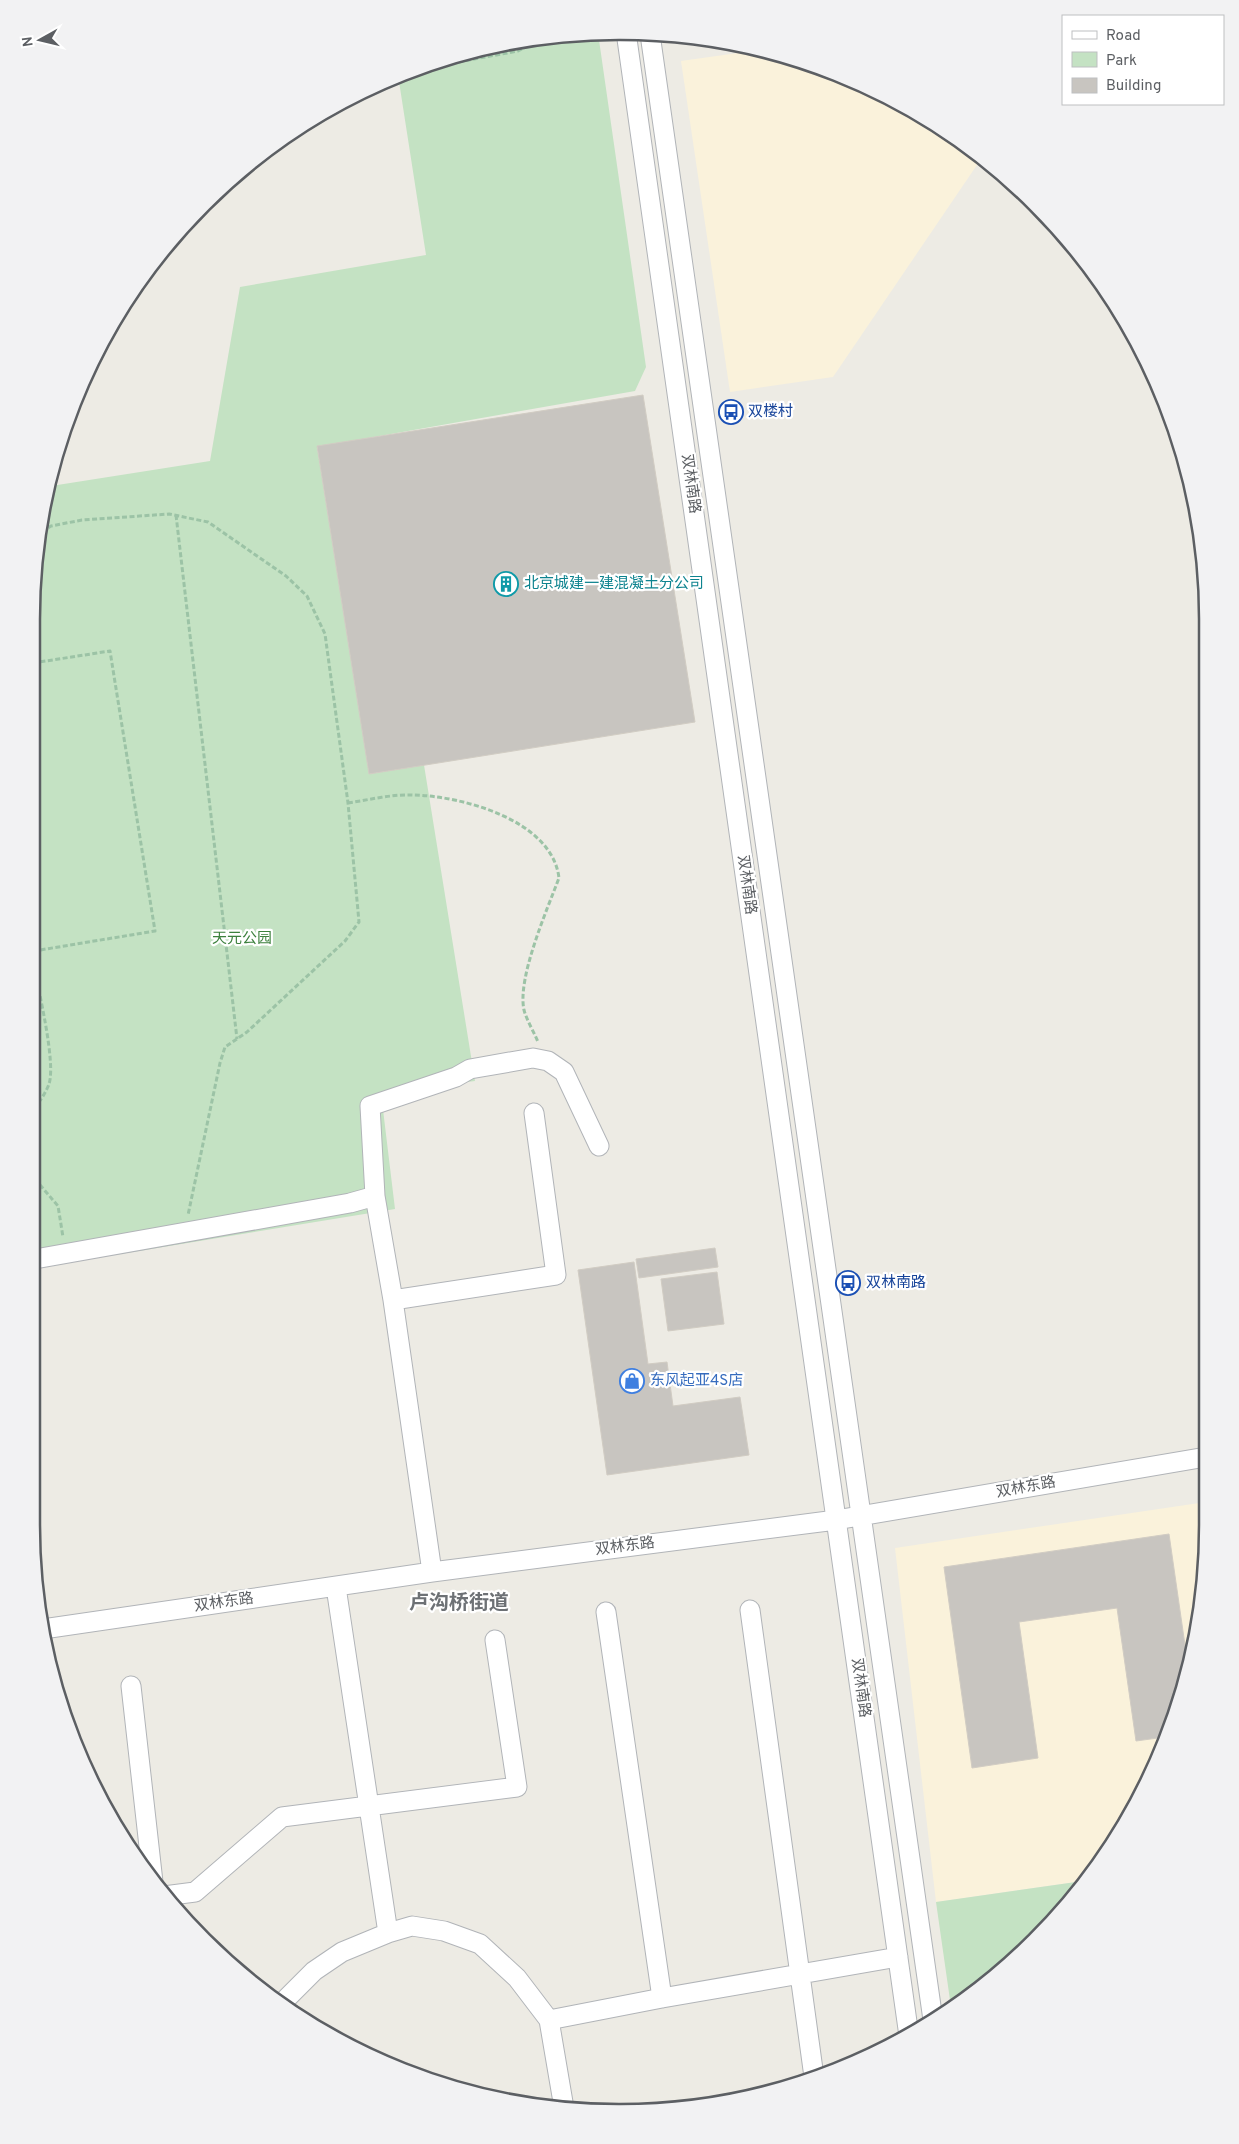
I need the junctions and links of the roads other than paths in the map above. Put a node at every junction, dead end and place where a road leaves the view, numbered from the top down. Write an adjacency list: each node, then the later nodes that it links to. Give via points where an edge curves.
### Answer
1 (627, 40): 10 (street, 双林南路)
2 (651, 41): 9 (street, 双林南路)
3 (534, 1113): 7 (street, via 556,1275)
4 (599, 1146): 5 (street, via 564,1072 548,1061 533,1058 470,1069 456,1077 370,1106)
5 (375, 1196): 6 (street); 7 (street)
6 (40, 1258)
7 (393, 1300): 11 (street)
8 (1199, 1459): 9 (street, 双林东路)
9 (860, 1516): 10 (street, 双林东路); 26 (street, 双林南路)
10 (836, 1520): 11 (street, 双林东路); 22 (street, 双林南路)
11 (432, 1572): 12 (street, 双林东路)
12 (336, 1587): 15 (street, 双林东路); 18 (street)
13 (750, 1610): 23 (street)
14 (606, 1612): 25 (street)
15 (49, 1628)
16 (495, 1640): 18 (street, via 517,1787)
17 (131, 1686): 19 (street)
18 (370, 1807): 20 (street, via 282,1817 195,1892); 21 (street)
19 (151, 1864)
20 (174, 1895)
21 (388, 1933): 24 (street, via 342,1952 314,1971); 27 (street, via 412,1926 444,1931 480,1944 517,1978)
22 (898, 1957): 23 (street); 28 (street, 双林南路)
23 (800, 1973): 25 (street); 29 (street)
24 (286, 1998)
25 (662, 1998): 27 (street)
26 (932, 2012)
27 (549, 2020): 30 (street)
28 (908, 2027)
29 (813, 2070)
30 (563, 2101)

